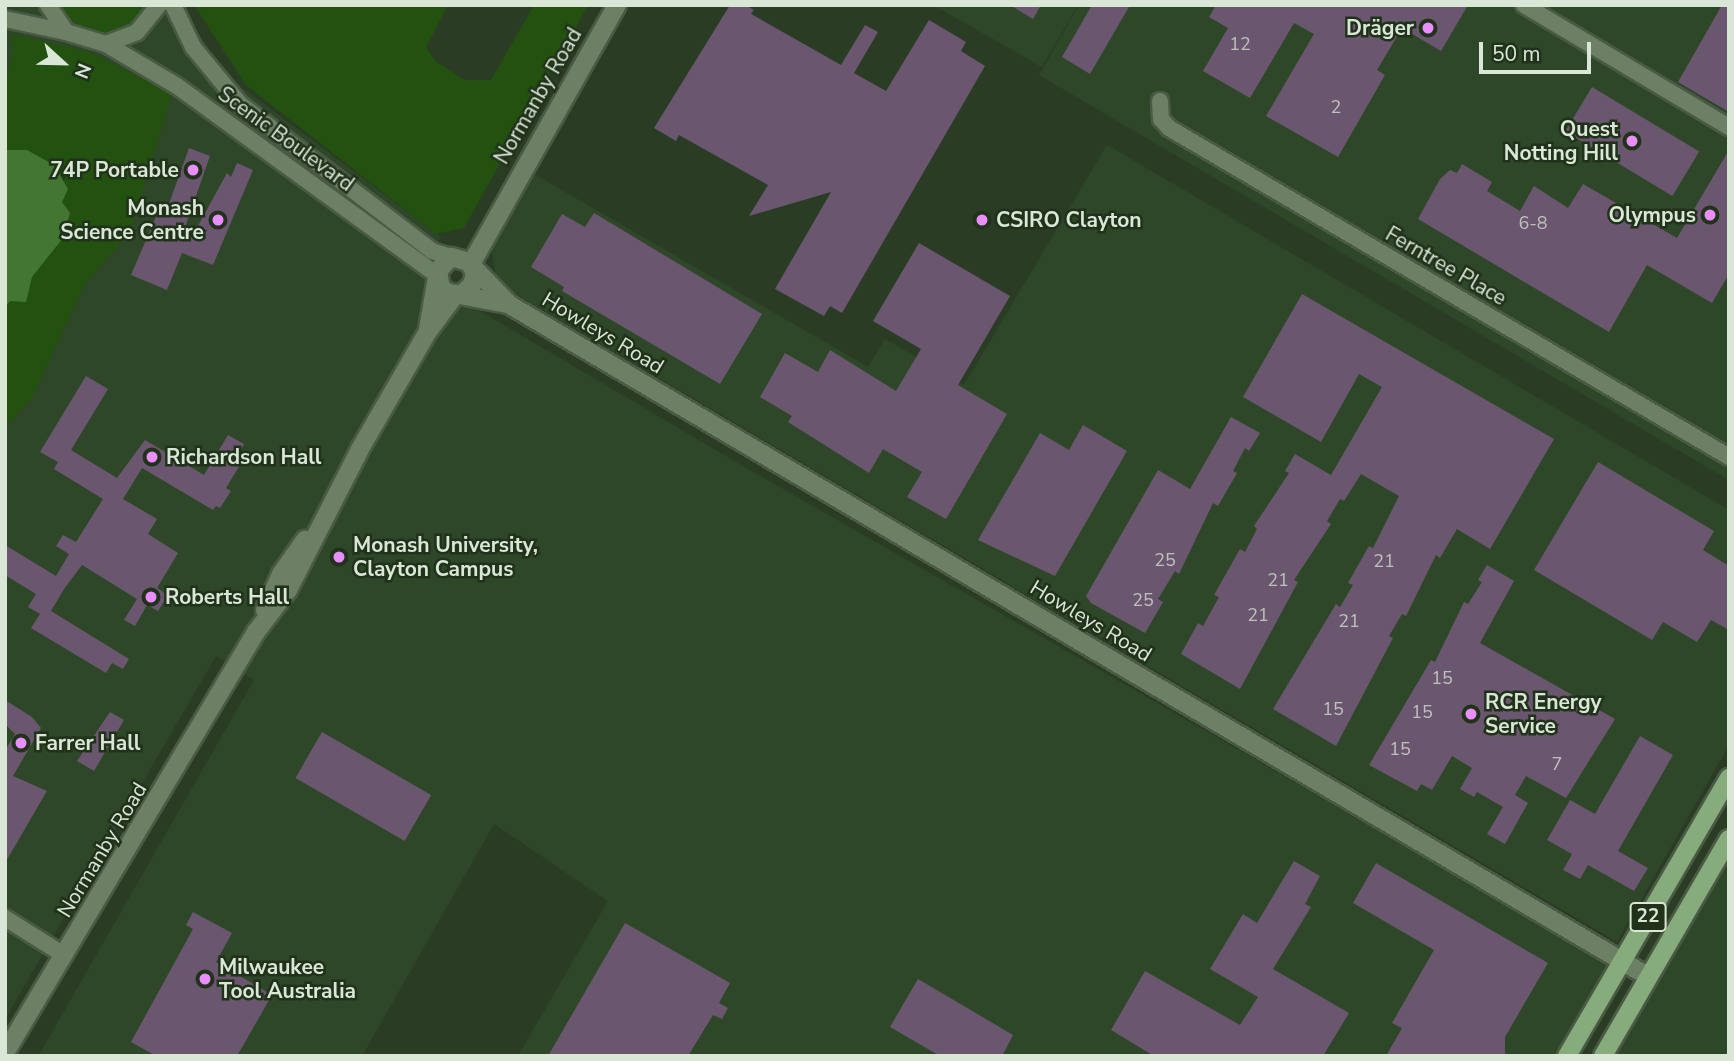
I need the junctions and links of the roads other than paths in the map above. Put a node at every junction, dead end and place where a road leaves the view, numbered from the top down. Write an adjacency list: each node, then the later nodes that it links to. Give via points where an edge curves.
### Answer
1 (48, 5): 7 (street)
2 (159, 5): 8 (street, via 137,32)
3 (173, 5): 11 (street, Scenic Boulevard, via 193,47 240,104)
4 (617, 5): 13 (street, Normanby Road, via 498,210)
5 (1524, 5): 10 (street)
6 (5, 19): 7 (street)
7 (66, 32): 8 (street, Scenic Boulevard)
8 (106, 44): 12 (street, Scenic Boulevard, via 177,86)
9 (1160, 101): 18 (street, Ferntree Place, via 1161,119 1169,128)
10 (1729, 127)
11 (330, 171): 12 (street); 13 (street, Scenic Boulevard, via 432,251)
12 (318, 187): 14 (street, Scenic Boulevard)
13 (463, 261): 14 (street, via 441,265); 15 (street, via 475,279); 16 (street, Howleys Road)
14 (437, 276): 15 (street, via 441,288); 17 (street, Normanby Road)
15 (460, 294): 16 (street, Howleys Road); 17 (street, Normanby Road)
16 (510, 305): 23 (street, Howleys Road)
17 (427, 333): 22 (street, Normanby Road, via 320,521 276,583 256,632)
18 (1729, 457)
19 (1729, 778): 23 (main road, 22)
20 (1729, 839): 24 (main road, 22)
21 (5, 918): 22 (street)
22 (64, 955): 25 (street, Normanby Road)
23 (1623, 961): 24 (street, Howleys Road); 26 (main road, 22)
24 (1649, 977): 27 (main road, 22)
25 (5, 1053)
26 (1567, 1056)
27 (1603, 1056)

